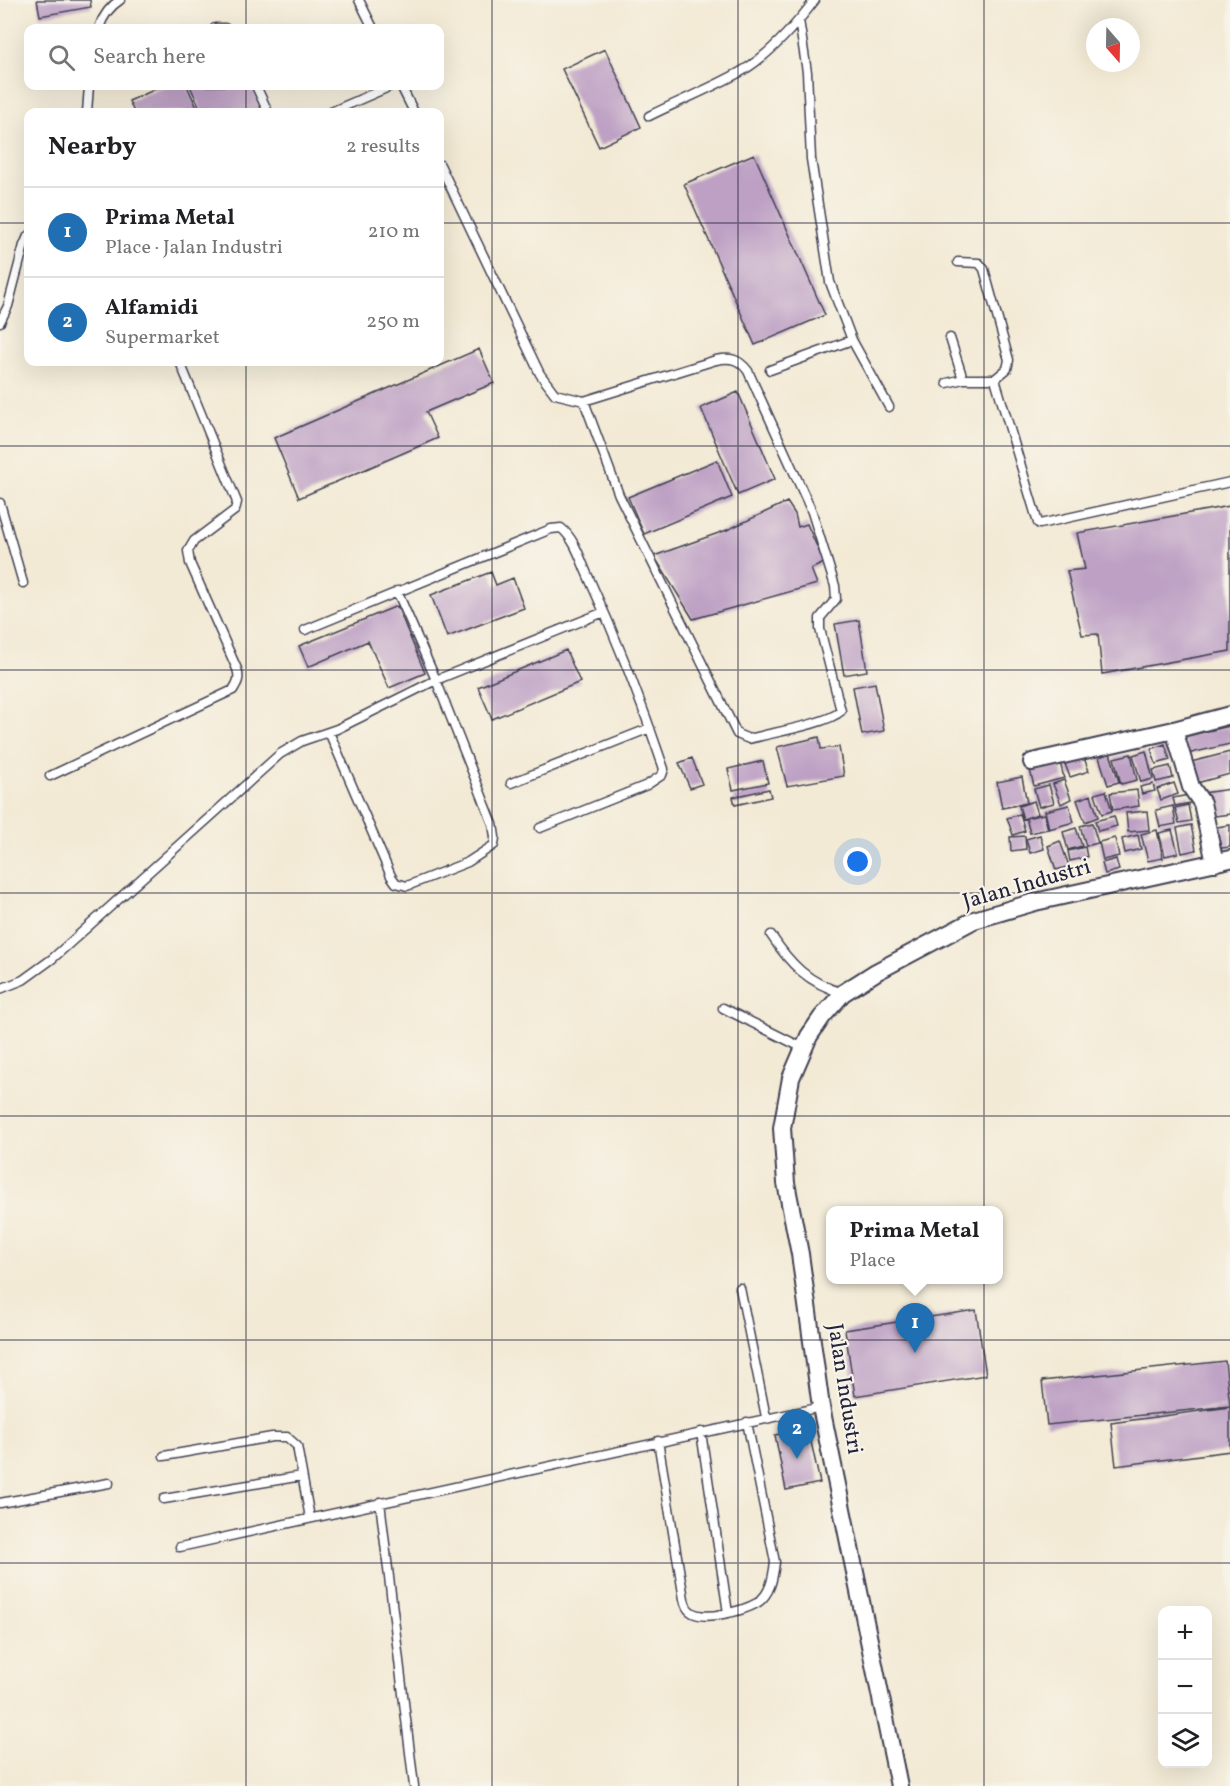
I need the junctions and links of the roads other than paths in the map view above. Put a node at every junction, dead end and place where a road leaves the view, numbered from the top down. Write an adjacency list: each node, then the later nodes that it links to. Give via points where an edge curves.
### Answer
1 (120, 0): 5 (lane)
2 (359, 0): 6 (lane)
3 (815, 0): 4 (lane)
4 (799, 20): 15 (lane, via 743,71); 21 (lane, via 807,72 811,159 824,247 830,282)
5 (100, 24)
6 (371, 24)
7 (89, 90): 11 (lane)
8 (258, 90): 12 (lane)
9 (383, 90): 13 (lane)
10 (403, 90): 14 (lane)
11 (87, 108)
12 (266, 108)
13 (340, 108)
14 (412, 108)
15 (649, 116)
16 (444, 173): 27 (lane, via 540,374 555,394)
17 (24, 245): 19 (lane)
18 (958, 262): 25 (lane, via 979,262 984,269 1009,360)
19 (0, 322)
20 (951, 338): 24 (lane)
21 (852, 340): 23 (lane); 28 (lane)
22 (182, 366): 41 (lane, via 237,502 235,510 188,550 190,563 237,669 238,682 233,690)
23 (770, 370)
24 (963, 379): 25 (lane); 26 (lane)
25 (995, 379): 29 (lane, via 1040,524)
26 (947, 383)
27 (584, 401): 27 (lane, via 619,495 737,734 749,739 838,714 841,711 820,629 820,618 836,599 836,586 812,512 741,362 716,360)
28 (889, 408)
29 (1230, 482)
30 (0, 502): 31 (lane)
31 (23, 583)
32 (397, 591): 33 (lane, via 561,528 573,543); 34 (lane); 35 (lane)
33 (604, 612): 35 (lane); 37 (lane)
34 (305, 630)
35 (435, 680): 39 (lane); 39 (lane, via 493,824 494,845 468,862 407,886 396,883)
36 (1230, 715): 38 (street)
37 (650, 728): 42 (lane); 43 (lane, via 663,775)
38 (1174, 730): 40 (street); 44 (street, via 1191,787 1202,803)
39 (329, 732): 46 (lane, via 280,754 52,959 22,980)
40 (1032, 762)
41 (50, 776)
42 (512, 783)
43 (540, 828)
44 (1223, 861): 47 (street, Jalan Industri, via 1035,902 974,920)
45 (771, 935): 47 (lane, via 795,968 823,987)
46 (0, 989)
47 (843, 993): 49 (street, Jalan Industri)
48 (723, 1008): 49 (lane)
49 (803, 1048): 51 (street, Jalan Industri, via 791,1078 782,1148)
50 (740, 1288): 52 (lane)
51 (821, 1407): 52 (lane); 66 (street, Jalan Industri)
52 (766, 1417): 53 (lane)
53 (747, 1422): 54 (lane); 64 (lane, via 775,1562 773,1581 757,1603)
54 (701, 1432): 55 (lane); 64 (lane)
55 (658, 1441): 60 (lane); 64 (lane, via 687,1608 702,1617)
56 (165, 1456): 57 (lane, via 287,1437 297,1446)
57 (302, 1476): 59 (lane); 62 (lane)
58 (109, 1483): 61 (lane)
59 (164, 1499)
60 (380, 1502): 62 (lane); 65 (lane)
61 (0, 1503)
62 (310, 1518): 63 (lane)
63 (180, 1547)
64 (728, 1613)
65 (414, 1786)
66 (899, 1786)

